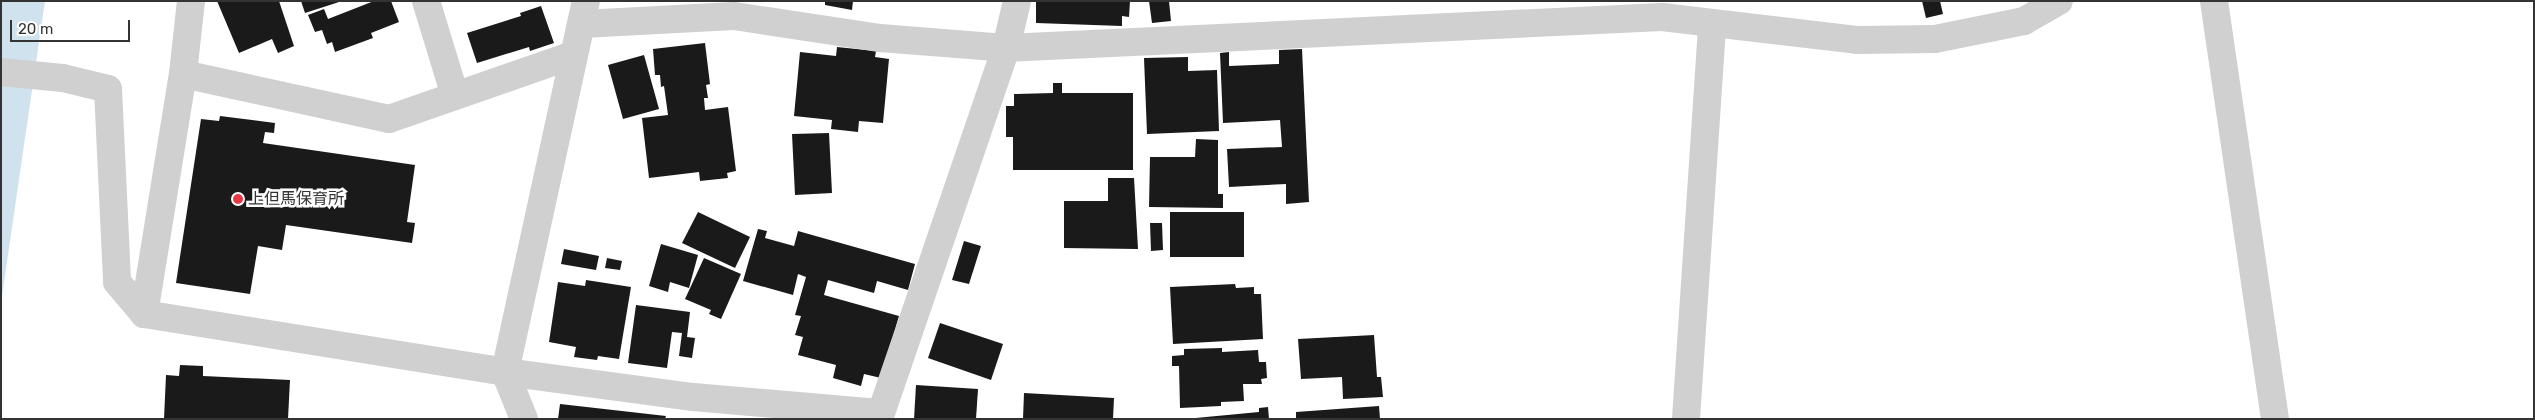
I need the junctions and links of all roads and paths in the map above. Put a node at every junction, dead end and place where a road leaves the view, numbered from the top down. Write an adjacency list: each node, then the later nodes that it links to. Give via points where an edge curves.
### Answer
1 (191, 1): 12 (street)
2 (426, 1): 13 (street)
3 (1017, 1): 9 (street)
4 (2059, 1): 8 (street, via 2024,22 1935,40 1857,40)
5 (2214, 1): 19 (street)
6 (767, 10): 7 (street, via 734,16); 9 (street, via 880,38)
7 (584, 12): 10 (street)
8 (1712, 25): 9 (street, via 1662,17); 18 (street)
9 (1006, 48): 16 (street)
10 (573, 55): 13 (street); 15 (street)
11 (1, 72): 14 (street, via 63,78 108,89 117,282)
12 (183, 74): 13 (street, via 389,119); 14 (street)
13 (455, 96)
14 (144, 314): 15 (street)
15 (505, 372): 16 (street, via 693,397); 17 (street)
16 (879, 416)
17 (524, 419)
18 (1686, 419)
19 (2275, 419)

